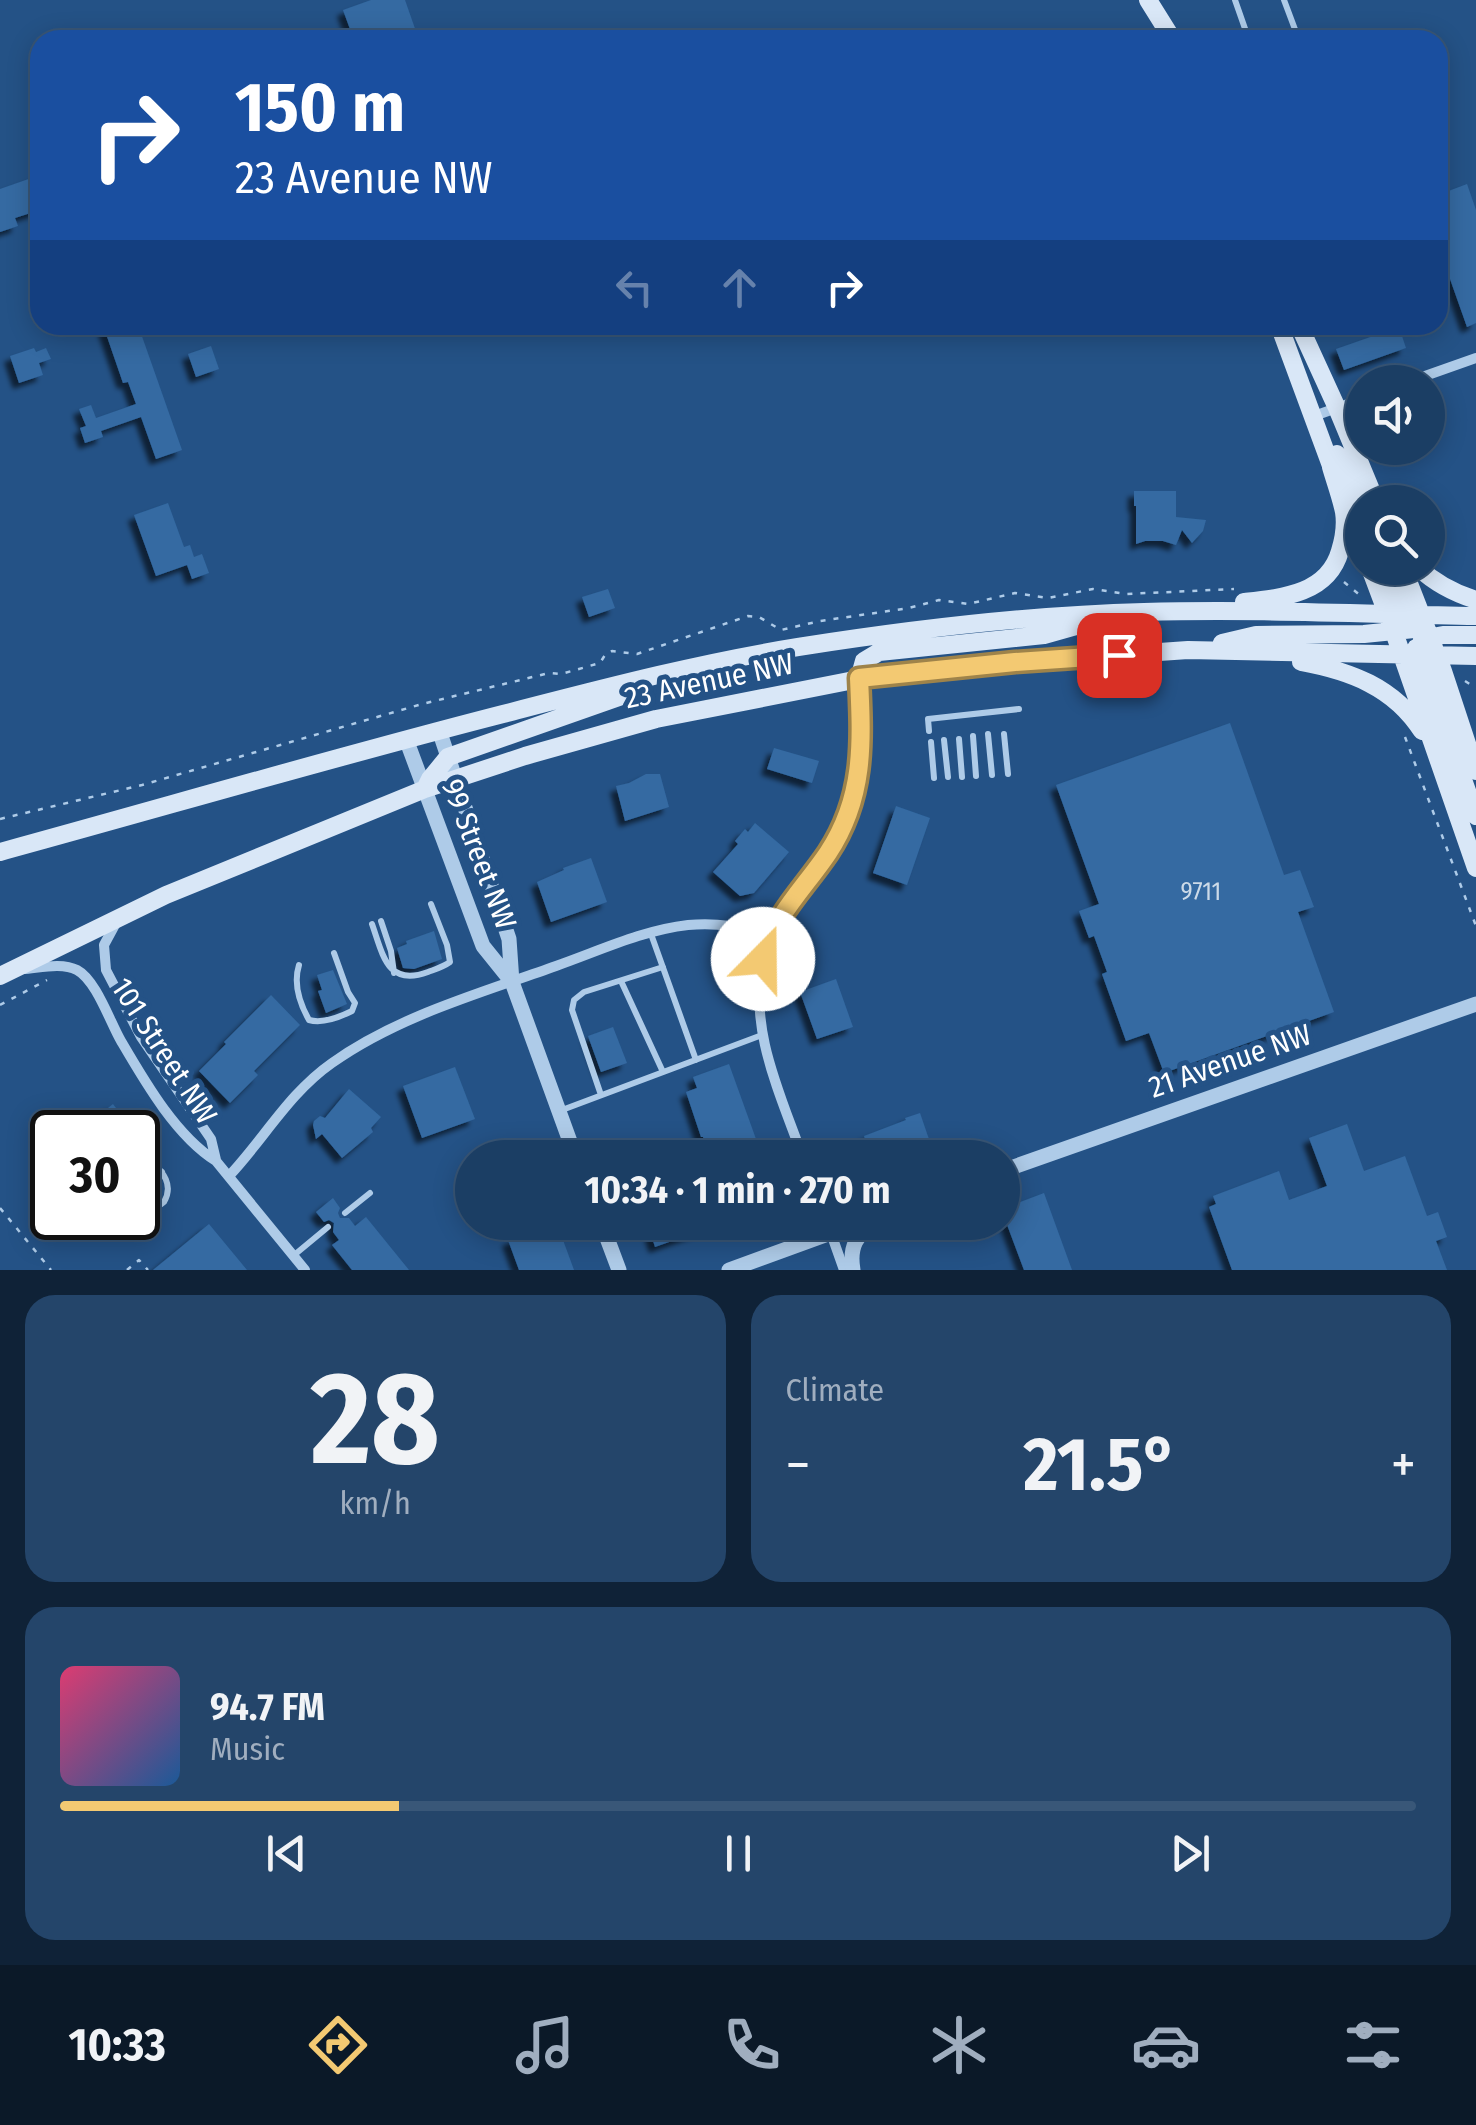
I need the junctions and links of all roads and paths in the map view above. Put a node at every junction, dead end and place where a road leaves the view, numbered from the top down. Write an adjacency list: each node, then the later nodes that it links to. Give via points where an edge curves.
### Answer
1 (1148, 0): 4 (main road)
2 (1284, 0): 6 (lane)
3 (1237, 1): 5 (lane)
4 (1167, 30)
5 (1246, 30)
6 (1295, 30)
7 (1283, 335): 13 (main road)
8 (1304, 335): 12 (main road)
9 (1476, 358): 10 (street)
10 (1445, 369)
11 (1345, 405): 12 (street)
12 (1337, 408): 13 (street); 16 (main road)
13 (1316, 423): 14 (main road); 15 (main road)
14 (1331, 466): 17 (main road); 25 (main road, via 1344,535 1335,564 1320,582 1272,599)
15 (1350, 485)
16 (1369, 485)
17 (1345, 503)
18 (1335, 574): 23 (path)
19 (1381, 585): 28 (main road)
20 (1392, 585): 28 (main road)
21 (1405, 585): 28 (main road)
22 (1440, 585): 24 (main road)
23 (1365, 599)
24 (1476, 600)
25 (1144, 612): 26 (main road, 23 Avenue NW); 28 (main road, 23 Avenue NW)
26 (1122, 613): 33 (main road, 23 Avenue NW, via 886,634); 34 (main road, via 1044,634 878,652 864,661)
27 (1476, 616): 28 (main road, 23 Avenue NW)
28 (1412, 635): 29 (main road); 30 (main road, via 1256,636); 31 (main road, 23 Avenue NW); 32 (main road, 23 Avenue NW); 60 (main road); 69 (main road); 70 (main road)
29 (1476, 635)
30 (1188, 650): 31 (main road, 23 Avenue NW); 34 (main road, 23 Avenue NW)
31 (1237, 650): 69 (main road, via 1342,670 1379,688 1420,726)
32 (1476, 656)
33 (724, 660): 48 (main road, 23 Avenue NW); 59 (main road)
34 (859, 678): 67 (main road, 23 Avenue NW, via 656,719); 79 (street, via 862,747 849,810)
35 (1464, 679): 36 (path)
36 (1476, 688)
37 (1019, 709): 38 (lane)
38 (1002, 711): 39 (lane); 43 (lane)
39 (987, 713): 40 (lane); 44 (lane)
40 (971, 714): 41 (lane); 45 (lane)
41 (956, 716): 42 (lane); 46 (lane)
42 (941, 718): 47 (lane); 49 (lane, via 928,719)
43 (1003, 723)
44 (988, 724)
45 (972, 726)
46 (958, 727)
47 (942, 729)
48 (439, 730): 55 (main road, 23 Avenue NW); 59 (street, 99 Street NW)
49 (930, 730)
50 (1402, 732): 77 (path)
51 (988, 734): 62 (lane)
52 (1004, 734): 61 (lane)
53 (974, 736): 64 (lane)
54 (959, 738): 63 (lane)
55 (406, 739): 68 (street, 99 Street NW); 72 (main road, 23 Avenue NW)
56 (944, 740): 65 (lane)
57 (931, 742): 66 (lane)
58 (236, 757): 71 (path)
59 (448, 757): 67 (street, 99 Street NW); 68 (main road)
60 (1476, 771)
61 (1008, 774)
62 (992, 775)
63 (962, 776)
64 (976, 776)
65 (948, 777)
66 (934, 778)
67 (456, 779): 68 (main road, 23 Avenue NW); 86 (street, 99 Street NW, via 509,939)
68 (425, 789): 75 (main road, 23 Avenue NW); 86 (street, 99 Street NW, via 483,946)
69 (1451, 800): 73 (main road)
70 (1476, 816)
71 (0, 819)
72 (0, 852)
73 (1476, 868)
74 (431, 904): 76 (lane, via 447,945 450,962 443,966 409,977 394,972)
75 (119, 917): 83 (main road, 23 Avenue NW); 96 (street, 101 Street NW, via 104,945 106,970 140,1036 210,1140)
76 (376, 922)
77 (1476, 926)
78 (650, 933): 79 (street, via 723,924); 82 (lane); 86 (street)
79 (771, 935): 89 (street, via 760,984)
80 (334, 953): 81 (lane, via 355,1003 348,1014 310,1020 296,985)
81 (298, 965)
82 (663, 966): 85 (lane); 90 (lane)
83 (6, 973): 96 (street, 101 Street NW, via 65,967 82,974 158,1098 198,1149)
84 (52, 978): 88 (path)
85 (621, 980): 91 (lane); 92 (lane, via 584,992 572,1010)
86 (512, 982): 93 (street, 99 Street NW); 99 (street, via 332,1062)
87 (1476, 1004): 97 (street, 21 Avenue NW)
88 (0, 1005)
89 (762, 1035): 90 (lane); 95 (street)
90 (696, 1060): 91 (lane)
91 (663, 1072): 92 (lane)
92 (601, 1095): 93 (lane)
93 (558, 1112): 94 (street, 99 Street NW)
94 (569, 1140)
95 (796, 1140)
96 (216, 1161): 99 (street, 101 Street NW)
97 (1020, 1165)
98 (160, 1171): 101 (lane, via 169,1194)
99 (229, 1176): 109 (street, 101 Street NW)
100 (370, 1193): 103 (lane)
101 (160, 1205)
102 (0, 1208): 110 (path)
103 (345, 1213)
104 (328, 1227): 109 (lane)
105 (608, 1240): 114 (street)
106 (801, 1240): 115 (street)
107 (833, 1240): 116 (street)
108 (856, 1240): 117 (street)
109 (292, 1256): 113 (street, 101 Street NW)
110 (51, 1270)
111 (127, 1270): 112 (path, via 139,1260)
112 (148, 1270)
113 (305, 1270)
114 (619, 1270)
115 (730, 1270)
116 (844, 1270)
117 (853, 1270)

